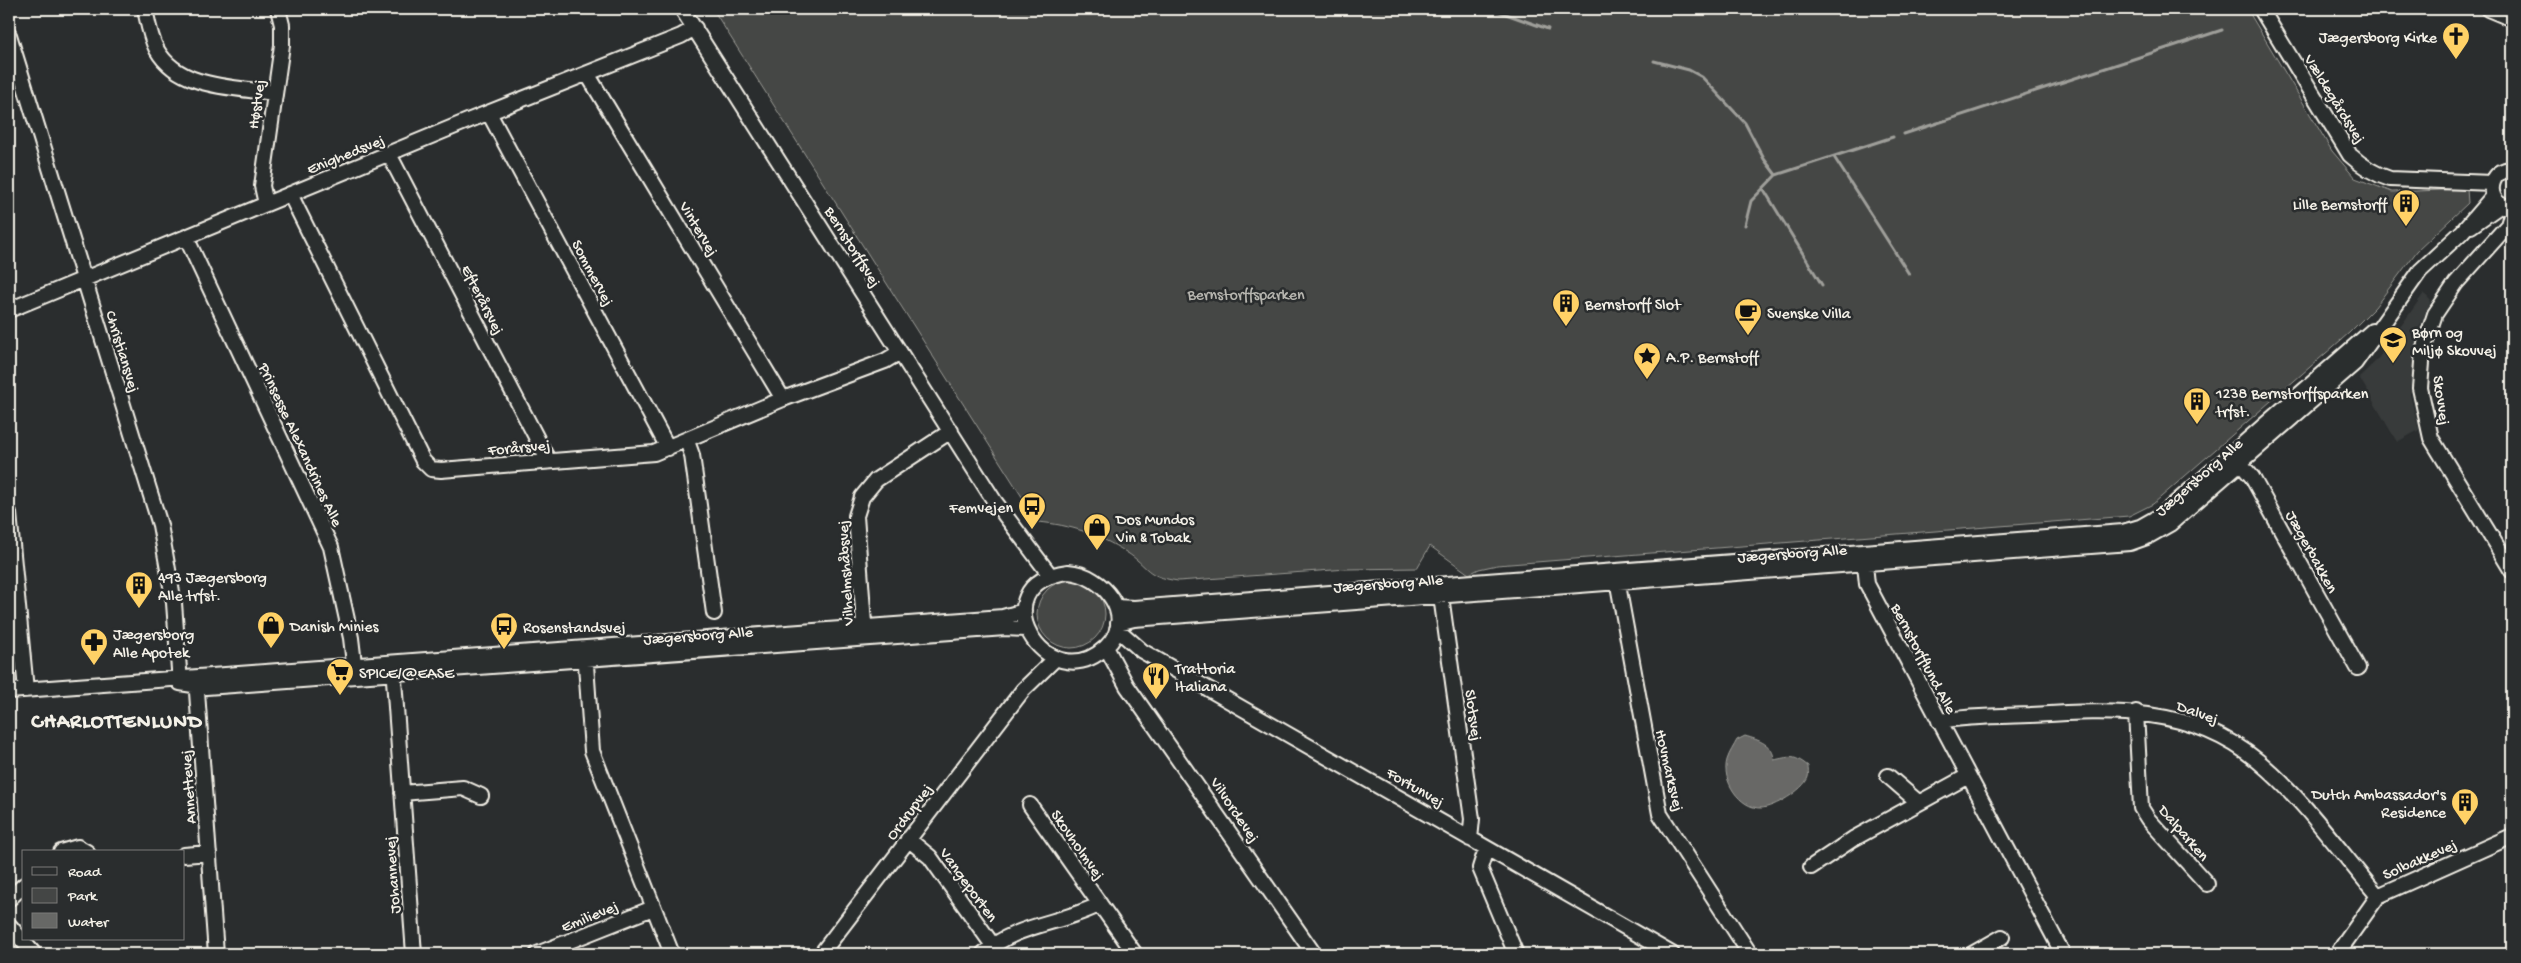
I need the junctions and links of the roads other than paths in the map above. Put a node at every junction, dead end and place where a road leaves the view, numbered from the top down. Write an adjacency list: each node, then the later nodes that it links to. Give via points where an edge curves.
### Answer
1 (145, 9): 10 (street, via 157,50 181,73 195,80)
2 (278, 9): 10 (street, Høstvej, via 282,45)
3 (682, 9): 7 (street, Bernstorffsvej)
4 (2261, 9): 15 (street, Vældegårdsvej, via 2350,155 2362,166 2390,179)
5 (2488, 9): 6 (street)
6 (2512, 19)
7 (695, 28): 9 (street, Enighedsvej); 20 (street, Bernstorffsvej)
8 (9, 35): 18 (street, Christiansvej)
9 (588, 75): 11 (street, Enighedsvej); 21 (street, Vintervej)
10 (274, 93): 16 (street, Høstvej, via 262,186)
11 (488, 113): 12 (street, Enighedsvej); 24 (street, Sommervej)
12 (388, 154): 14 (street, Enighedsvej); 26 (street, Efterårsvej)
13 (2512, 169): 15 (street, via 2499,173)
14 (290, 194): 16 (street, Enighedsvej); 26 (street, Forårsvej, via 423,461 431,469 441,470)
15 (2502, 200): 25 (street, Jægersborg Alle, via 2420,271 2382,322); 30 (street, Skovvej, via 2508,225 2441,303 2427,335 2420,375 2422,402 2431,438)
16 (266, 204): 17 (street, Enighedsvej)
17 (186, 237): 18 (street, Enighedsvej); 48 (street, Prinsesse Alexandrines Alle, via 331,547)
18 (84, 279): 19 (street, Enighedsvej); 49 (street, Christiansvej, via 160,525 174,603)
19 (9, 310)
20 (900, 352): 21 (street, Forårsvej, via 885,361); 22 (street, Bernstorffsvej)
21 (783, 399): 23 (street, Forårsvej)
22 (951, 431): 27 (street, Bernstorffsvej); 40 (street, Vilhelmshåbsvej, via 876,480 862,497 856,516)
23 (687, 440): 24 (street, Forårsvej); 37 (street, via 717,592)
24 (668, 448): 26 (street, Forårsvej, via 654,452)
25 (2236, 458): 29 (street, Jægersborg Alle, via 2162,514 2132,530); 47 (street, Jægerbakken, via 2252,477)
26 (548, 460)
27 (995, 502): 31 (street, Bernstorffsvej); 33 (street, Bernstorffsvej)
28 (9, 513): 51 (street)
29 (1864, 558): 32 (street, Jægersborg Alle); 55 (street, Bernstorfflund Alle, via 1867,584)
30 (2512, 571)
31 (1050, 575): 33 (street); 35 (street, via 1069,572 1090,577 1104,588)
32 (1617, 577): 34 (street, Jægersborg Alle); 35 (street, Jægersborg Alle); 90 (street, Hovmarksvej, via 1660,814)
33 (1038, 583): 36 (street, via 1026,597)
34 (1441, 596): 38 (street, Jægersborg Alle, via 1134,619); 64 (street, Slotsvej, via 1472,819)
35 (1116, 607): 38 (street)
36 (1024, 611): 39 (street); 40 (street, Jægersborg Alle, via 1003,617)
37 (714, 613)
38 (1118, 626): 41 (street); 43 (street, Fortunvej)
39 (1026, 629): 40 (street, Jægersborg Alle); 42 (street)
40 (865, 633): 44 (street, Jægersborg Alle)
41 (1104, 648): 43 (street, Fortunvej); 45 (street, via 1077,660); 87 (street, Vilvordevej, via 1127,686)
42 (1040, 649): 45 (street); 52 (street, Ordrupvej)
43 (1142, 651): 64 (street, Fortunvej)
44 (585, 654): 46 (street, Jægersborg Alle); 76 (street, via 592,751)
45 (1056, 658): 52 (street, Ordrupvej)
46 (394, 668): 48 (street, Jægersborg Alle); 58 (street, Johannevej)
47 (2358, 668)
48 (355, 671): 50 (street, Jægersborg Alle, via 206,687)
49 (180, 680): 50 (street, Jægersborg Alle); 51 (street, Jægersborg Alle)
50 (197, 681): 68 (street, Annettevej)
51 (26, 690): 53 (street, Jægersborg Alle)
52 (1023, 690): 63 (street, Ordrupvej)
53 (9, 691)
54 (2136, 712): 55 (street, Dalvej); 71 (street, Dalparken, via 2141,808); 73 (street, Dalvej, via 2179,720 2224,738 2256,760 2283,784)
55 (1939, 721): 57 (street, Bernstorfflund Alle)
56 (1888, 776): 60 (street)
57 (1968, 776): 60 (street); 92 (street, Bernstorfflund Alle)
58 (402, 793): 59 (street, via 463,788); 82 (street, Johannevej)
59 (481, 796)
60 (1918, 802): 70 (street)
61 (1030, 805): 75 (street, Skovholmvej)
62 (2512, 836): 73 (street, Solbakkevej)
63 (908, 839): 79 (street, Vangeporten, via 930,857); 85 (street, Ordrupvej)
64 (1470, 839): 65 (street, Fortunvej)
65 (1486, 849): 88 (street, via 1480,868); 89 (street, Fortunvej)
66 (67, 850): 67 (street, via 78,846)
67 (84, 850)
68 (209, 853): 69 (street); 81 (street, Annettevej)
69 (185, 855)
70 (1811, 867)
71 (2207, 884)
72 (22, 887): 74 (street)
73 (2378, 896): 93 (street, Solbakkevej)
74 (9, 899)
75 (1100, 904): 79 (street, Skovholmvej, via 1088,911 1011,936); 86 (street, Skovholmvej)
76 (653, 908): 83 (street, Emilievej); 84 (street)
77 (9, 925): 80 (street)
78 (2002, 937): 91 (street)
79 (991, 951)
80 (34, 954)
81 (216, 954)
82 (414, 954)
83 (537, 954)
84 (672, 954)
85 (821, 954)
86 (1135, 954)
87 (1314, 954)
88 (1516, 954)
89 (1672, 954)
90 (1750, 954)
91 (1972, 954)
92 (2063, 954)
93 (2336, 954)

